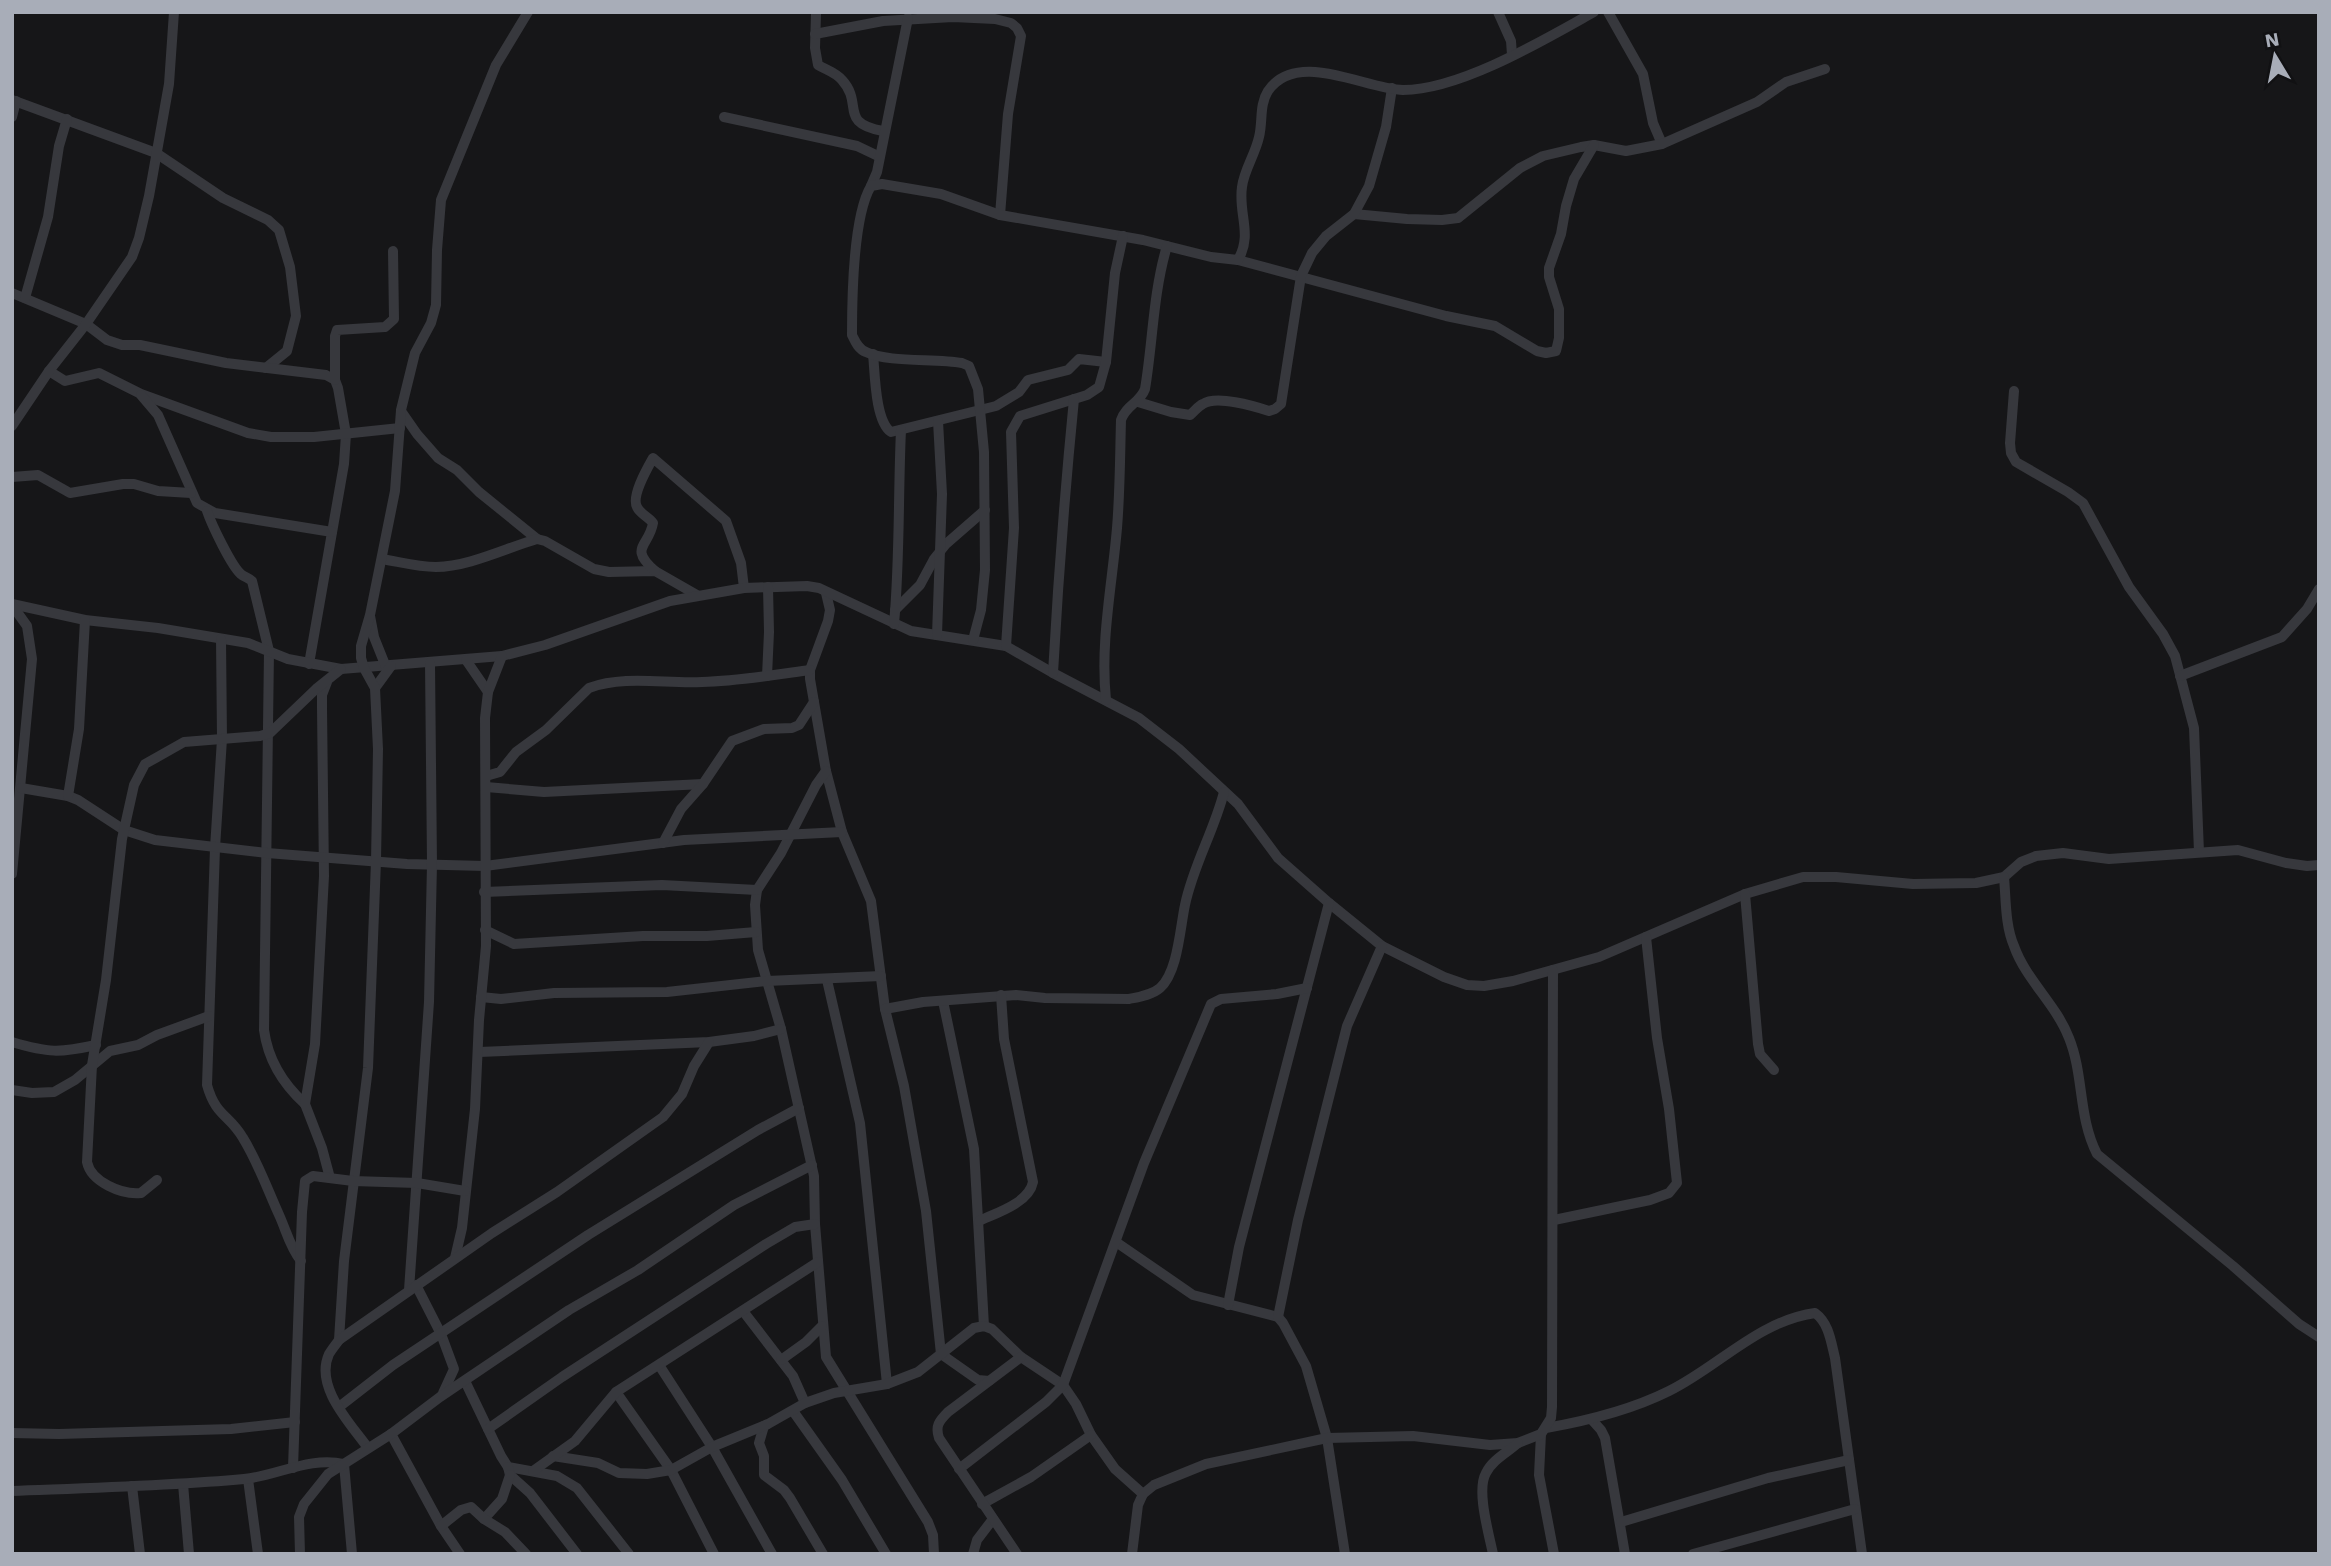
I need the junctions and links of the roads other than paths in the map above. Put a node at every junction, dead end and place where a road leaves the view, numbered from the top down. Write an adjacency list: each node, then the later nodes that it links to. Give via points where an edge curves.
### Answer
1 (174, 12): 19 (street, via 172,66)
2 (528, 12): 42 (street, via 496,65 441,200 436,305 415,353)
3 (1498, 12): 9 (street)
4 (1594, 12): 9 (street)
5 (1608, 12): 17 (street, via 1643,74)
6 (816, 14): 8 (street)
7 (908, 18): 8 (street); 16 (street); 23 (street, via 995,19 1011,23 1021,36 1008,114)
8 (815, 34): 16 (street, via 818,65 848,88 856,119)
9 (1512, 55): 11 (street, via 1457,78 1416,88)
10 (1825, 69): 17 (street, via 1786,82 1757,102)
11 (1392, 88): 22 (street, via 1377,161); 27 (street, via 1307,72 1273,85 1263,103 1259,138 1242,188 1246,241)
12 (14, 100): 13 (street); 15 (street)
13 (12, 117)
14 (724, 117): 20 (street, via 858,146)
15 (67, 119): 19 (street); 30 (street, via 48,218)
16 (883, 131): 20 (street)
17 (1662, 144): 18 (street, via 1626,151)
18 (1594, 145): 22 (street, via 1527,163 1458,218); 28 (street, via 1574,179 1549,268 1559,309 1556,351 1537,351 1495,326)
19 (156, 153): 31 (street, via 132,257); 34 (street, via 279,230 290,267 296,316 287,351)
20 (878, 156): 21 (street)
21 (871, 186): 23 (street, via 941,194); 32 (street, via 859,234 852,335 860,348)
22 (1354, 214): 28 (street, via 1326,236)
23 (1000, 215): 24 (street)
24 (1123, 236): 25 (street); 33 (street)
25 (1167, 246): 27 (street); 40 (street, via 1154,302 1145,389)
26 (393, 251): 36 (street, via 394,319 385,327 337,330)
27 (1238, 260): 28 (street)
28 (1301, 276): 40 (street, via 1284,396 1275,410 1210,401 1190,415)
29 (12, 293): 30 (street)
30 (25, 298): 31 (street)
31 (86, 324): 34 (street, via 122,345); 35 (street)
32 (873, 354): 41 (street, via 969,366); 46 (street, via 884,427 891,432)
33 (1106, 362): 39 (street, via 1099,387); 41 (street, via 1079,359 1068,370 1028,380 1007,401)
34 (267, 368): 36 (street)
35 (49, 370): 38 (street, via 65,381 99,373); 44 (street)
36 (335, 380): 47 (street)
37 (2014, 391): 82 (street, via 2010,443 2016,462 2083,503 2129,587 2163,634)
38 (141, 394): 47 (street, via 248,433 314,438); 49 (street, via 158,415)
39 (1074, 399): 70 (street, via 1020,416 1011,432 1014,528); 80 (street)
40 (1138, 402): 86 (street, via 1121,420 1118,525 1104,639)
41 (981, 409): 43 (street); 50 (street)
42 (401, 410): 45 (street); 53 (street, via 438,458)
43 (938, 421): 46 (street); 54 (street)
44 (12, 426)
45 (400, 428): 47 (street); 55 (street, via 395,491)
46 (901, 430): 63 (street)
47 (346, 434): 52 (street)
48 (12, 477): 49 (street, via 38,475 70,493 134,484)
49 (191, 493): 51 (street)
50 (985, 510): 54 (street); 69 (street, via 984,589)
51 (207, 511): 52 (street); 71 (street, via 236,567 251,581)
52 (332, 531): 75 (street)
53 (537, 539): 55 (street, via 440,567); 56 (street, via 594,569)
54 (940, 551): 63 (street, via 919,585); 67 (street)
55 (382, 559): 64 (street)
56 (655, 570): 58 (street, via 641,551 653,523 635,501 653,458 726,521 741,563); 61 (street)
57 (768, 587): 58 (street); 60 (street, via 807,586); 81 (street)
58 (744, 588): 61 (street)
59 (2319, 589): 82 (street, via 2307,610 2282,636)
60 (826, 593): 66 (street); 79 (street, via 828,621)
61 (697, 595): 72 (street)
62 (12, 605): 65 (street); 93 (street, via 27,626 32,659)
63 (895, 610): 66 (street)
64 (370, 615): 76 (street, via 374,637); 77 (street, via 361,646)
65 (85, 620): 68 (street); 95 (street, via 79,729)
66 (894, 624): 67 (street)
67 (937, 635): 69 (street)
68 (220, 639): 71 (street); 89 (street)
69 (972, 640): 70 (street)
70 (1006, 646): 80 (street)
71 (270, 651): 75 (street); 88 (street)
72 (502, 656): 73 (street); 85 (street)
73 (466, 660): 74 (street); 85 (street)
74 (430, 663): 76 (street); 105 (street)
75 (309, 664): 78 (street)
76 (388, 666): 77 (street); 84 (street)
77 (364, 668): 78 (street); 84 (street)
78 (341, 669): 83 (street)
79 (810, 670): 81 (street); 87 (street)
80 (1053, 673): 86 (street)
81 (767, 676): 91 (street, via 701,682 648,680 589,688)
82 (2180, 676): 101 (street, via 2194,728)
83 (329, 678): 88 (street); 103 (street, via 322,695)
84 (375, 688): 104 (street)
85 (488, 692): 91 (street)
86 (1106, 700): 94 (street, via 1158,731)
87 (814, 702): 90 (street); 92 (street, via 800,725 792,729 754,732 732,741)
88 (270, 733): 89 (street); 102 (street)
89 (222, 739): 96 (street, via 184,742 145,764 134,785); 100 (street)
90 (826, 771): 97 (street); 98 (street)
91 (486, 782): 92 (street, via 544,793); 107 (street)
92 (703, 784): 99 (street, via 681,809)
93 (21, 788): 95 (street); 108 (street)
94 (1224, 792): 113 (street, via 1247,814 1278,858); 123 (street, via 1194,869 1177,950 1160,988 1129,999)
95 (68, 796): 96 (street)
96 (124, 830): 100 (street, via 155,840); 131 (street)
97 (842, 832): 98 (street); 119 (street, via 871,901)
98 (791, 834): 99 (street); 110 (street)
99 (663, 843): 107 (street)
100 (215, 848): 102 (street); 127 (street)
101 (2199, 852): 106 (street, via 2238,850 2286,863); 109 (street, via 2109,859 2063,853 2036,856)
102 (267, 853): 103 (street); 136 (street, via 264,1030 267,1049 284,1083)
103 (325, 857): 104 (street); 136 (street, via 315,1044)
104 (376, 861): 105 (street); 141 (street, via 370,1046)
105 (432, 864): 107 (street); 142 (street)
106 (2319, 865)
107 (485, 866): 111 (street)
108 (12, 874)
109 (2004, 877): 112 (street, via 1946,885 1803,877); 158 (street, via 2013,945 2070,1040 2087,1128 2097,1154)
110 (757, 890): 111 (street, via 662,885); 115 (street)
111 (484, 892): 114 (street)
112 (1745, 894): 116 (street); 134 (street, via 1758,1044 1763,1060)
113 (1329, 903): 117 (street); 122 (street)
114 (485, 930): 115 (street, via 513,944); 124 (street)
115 (756, 932): 121 (street)
116 (1646, 937): 118 (street); 144 (street, via 1677,1183 1669,1193 1650,1200)
117 (1382, 946): 118 (street, via 1444,977 1476,987); 154 (street, via 1348,1026)
118 (1553, 970): 144 (street)
119 (881, 976): 120 (street); 126 (street)
120 (827, 980): 121 (street); 166 (street, via 860,1124)
121 (767, 981): 124 (street, via 667,992); 128 (street)
122 (1307, 988): 147 (street, via 1211,1004); 152 (street)
123 (1001, 995): 125 (street); 145 (street, via 1004,1039 1032,1182 1029,1192 1008,1208)
124 (481, 997): 132 (street)
125 (943, 1001): 126 (street); 145 (street, via 974,1149)
126 (885, 1009): 160 (street, via 926,1211)
127 (209, 1016): 133 (street, via 138,1045 110,1051); 149 (street, via 207,1085 211,1099 244,1138 288,1243)
128 (781, 1029): 130 (street); 137 (street)
129 (12, 1042): 131 (street, via 63,1052)
130 (709, 1042): 132 (street); 148 (street, via 682,1094 663,1116)
131 (96, 1045): 133 (street)
132 (479, 1052): 143 (street)
133 (92, 1065): 135 (street, via 54,1092); 140 (street, via 90,1172 132,1194)
134 (1774, 1070)
135 (12, 1090)
136 (305, 1104): 139 (street)
137 (799, 1108): 138 (street); 157 (street, via 588,1235)
138 (812, 1165): 146 (street); 164 (street, via 734,1205)
139 (330, 1178): 141 (street); 149 (street, via 305,1181)
140 (157, 1180)
141 (354, 1181): 142 (street); 159 (street)
142 (417, 1183): 143 (street); 151 (street)
143 (465, 1191): 148 (street)
144 (1554, 1220): 178 (street, via 1552,1407)
145 (979, 1221): 156 (street)
146 (814, 1224): 150 (street); 177 (street, via 795,1227 766,1244)
147 (1116, 1242): 152 (street, via 1193,1295); 167 (street)
148 (455, 1258): 151 (street)
149 (301, 1261): 175 (street)
150 (818, 1262): 153 (street); 155 (street)
151 (412, 1288): 157 (street); 159 (street)
152 (1228, 1305): 154 (street)
153 (743, 1311): 162 (street); 163 (street)
154 (1278, 1318): 182 (street, via 1306,1366)
155 (822, 1326): 162 (street); 168 (street, via 826,1357)
156 (984, 1326): 160 (street, via 974,1328); 161 (street)
157 (440, 1334): 170 (street, via 454,1369); 172 (street)
158 (2319, 1337)
159 (339, 1340): 172 (street, via 326,1369)
160 (941, 1354): 165 (street, via 978,1380); 166 (street, via 918,1372)
161 (1021, 1357): 165 (street); 167 (street)
162 (780, 1360): 171 (street)
163 (659, 1365): 169 (street); 184 (street)
164 (465, 1381): 170 (street); 177 (street)
165 (989, 1381): 190 (street, via 948,1412 936,1429)
166 (887, 1384): 168 (street)
167 (1063, 1385): 181 (street); 190 (street)
168 (846, 1391): 171 (street); 218 (street, via 928,1522)
169 (616, 1392): 186 (street, via 575,1441); 191 (street)
170 (440, 1397): 180 (street)
171 (806, 1404): 173 (street)
172 (339, 1407): 185 (street)
173 (793, 1411): 176 (street); 217 (street)
174 (1592, 1420): 178 (street); 187 (street, via 1670,1391 1771,1327 1815,1313 1828,1328 1835,1358); 203 (street, via 1605,1438)
175 (295, 1422): 179 (street, via 232,1429); 189 (street)
176 (764, 1426): 184 (street); 216 (street, via 759,1443 764,1475 790,1497)
177 (488, 1429): 192 (street)
178 (1544, 1431): 183 (street); 224 (street, via 1539,1475)
179 (12, 1433)
180 (391, 1434): 185 (street); 204 (street)
181 (1091, 1435): 198 (street, via 1115,1469); 199 (street)
182 (1327, 1437): 183 (street, via 1413,1436 1490,1445); 198 (street, via 1206,1464); 222 (street)
183 (1518, 1443): 223 (street, via 1484,1476)
184 (712, 1447): 191 (street); 215 (street)
185 (368, 1448): 188 (street)
186 (553, 1456): 191 (street, via 598,1463 619,1473); 193 (street)
187 (1849, 1460): 200 (street); 203 (street, via 1768,1478)
188 (344, 1464): 189 (street, via 327,1461); 208 (street, via 328,1474 304,1504 299,1517); 209 (street)
189 (293, 1468): 194 (street)
190 (959, 1469): 199 (street)
191 (671, 1470): 214 (street)
192 (509, 1471): 193 (street); 201 (street, via 502,1499); 212 (street)
193 (533, 1471): 213 (street, via 557,1476 577,1488)
194 (248, 1479): 195 (street); 207 (street)
195 (183, 1484): 196 (street); 206 (street)
196 (132, 1486): 197 (street); 205 (street)
197 (12, 1491)
198 (1143, 1494): 221 (street)
199 (982, 1504): 202 (street)
200 (1855, 1509): 226 (street); 227 (street)
201 (484, 1519): 204 (street, via 475,1508 467,1507); 211 (street)
202 (993, 1519): 219 (street); 220 (street)
203 (1620, 1522): 225 (street)
204 (441, 1526): 210 (street)
205 (140, 1554)
206 (189, 1554)
207 (258, 1554)
208 (300, 1554)
209 (352, 1554)
210 (460, 1554)
211 (526, 1554)
212 (576, 1554)
213 (629, 1554)
214 (714, 1554)
215 (772, 1554)
216 (823, 1554)
217 (886, 1554)
218 (934, 1554)
219 (973, 1554)
220 (1017, 1554)
221 (1132, 1554)
222 (1345, 1554)
223 (1493, 1554)
224 (1554, 1554)
225 (1625, 1554)
226 (1693, 1554)
227 (1862, 1554)

